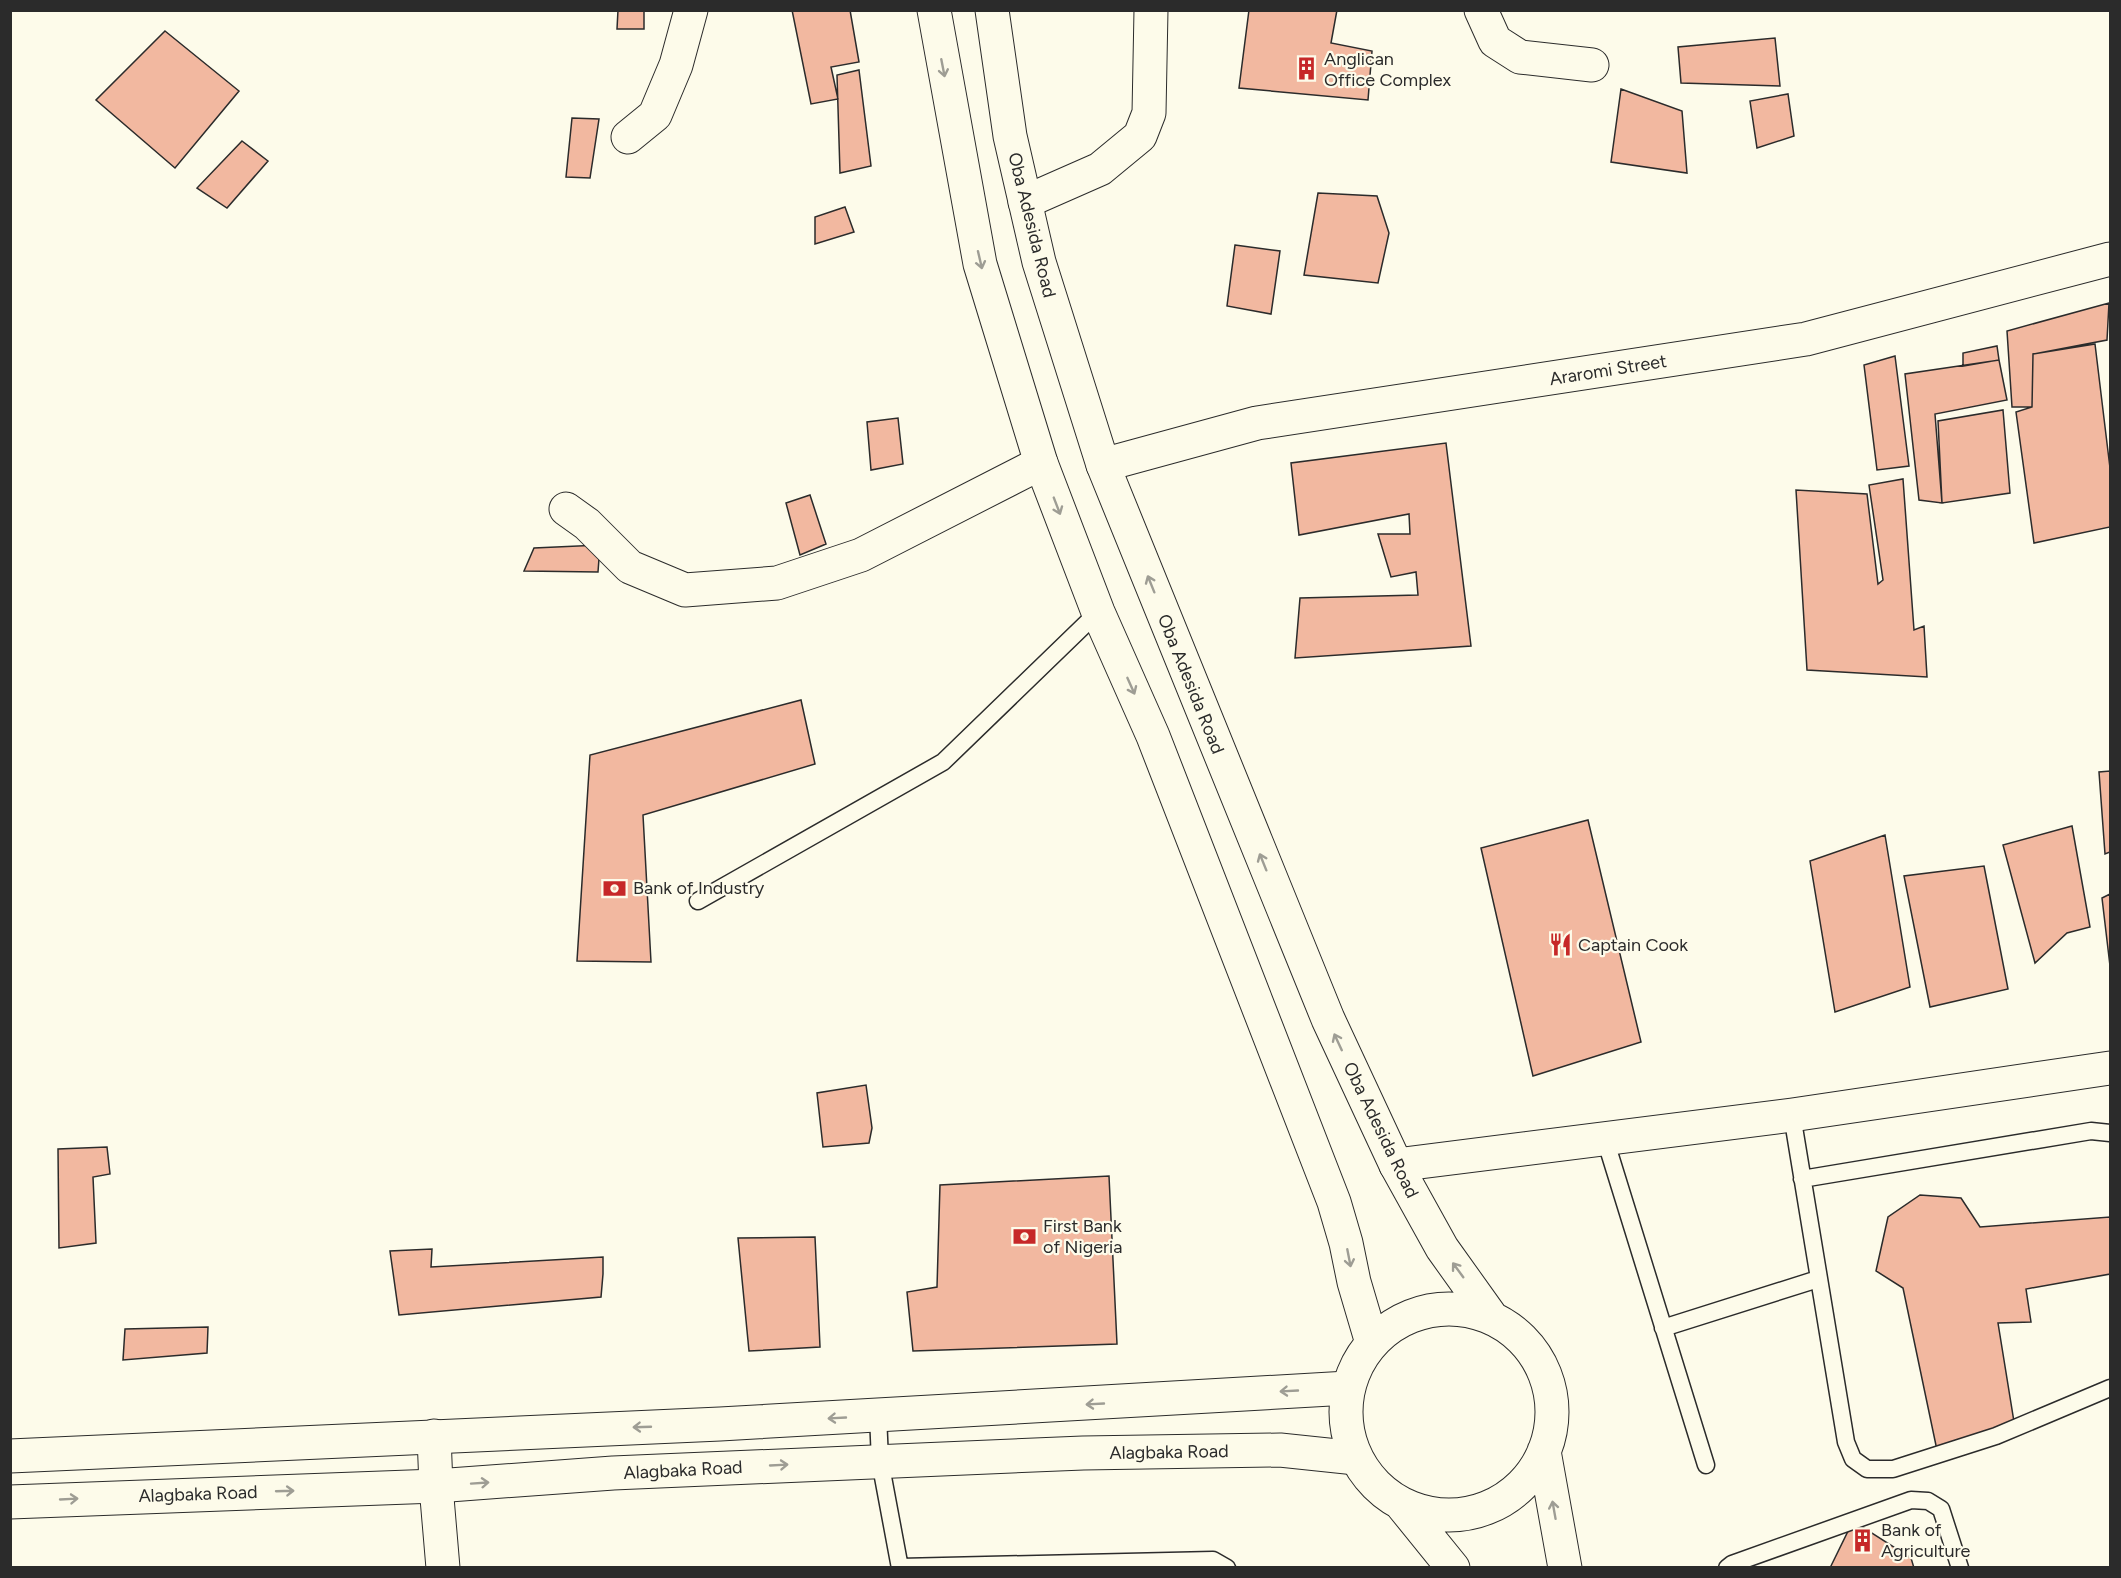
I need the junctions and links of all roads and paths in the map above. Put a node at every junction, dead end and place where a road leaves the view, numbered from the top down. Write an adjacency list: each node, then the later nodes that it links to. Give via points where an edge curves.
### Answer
1 (691, 10): 7 (main road, via 676,65 655,114)
2 (934, 10): 10 (main road, one-way to 10, via 980,264)
3 (992, 10): 8 (main road, Oba Adesida Road, via 1010,136)
4 (1151, 10): 8 (main road, via 1149,113 1140,136 1100,169)
5 (1481, 10): 6 (main road, via 1495,40 1520,57)
6 (1592, 65)
7 (628, 137)
8 (1025, 202): 11 (main road, Oba Adesida Road, via 1038,262)
9 (2110, 259): 11 (main road, Araromi Street, via 1806,339 1257,423)
10 (1041, 463): 12 (main road, via 861,555 777,583 686,590 630,567); 13 (main road, one-way to 13)
11 (1103, 465): 19 (main road, Oba Adesida Road, one-way to 11, via 1323,1008)
12 (566, 509)
13 (1098, 612): 14 (lane, via 943,762); 24 (main road, one-way to 24, via 1153,736 1334,1202)
14 (698, 901)
15 (2110, 1068): 16 (main road)
16 (1792, 1114): 18 (main road); 20 (lane)
17 (2110, 1133): 20 (lane, via 2091,1131)
18 (1605, 1139): 19 (main road); 23 (lane)
19 (1396, 1165): 22 (main road, Oba Adesida Road, one-way to 19, via 1442,1248)
20 (1802, 1179): 21 (lane)
21 (1818, 1279): 23 (lane); 26 (lane, via 1846,1442 1854,1459 1867,1468 1893,1468 1996,1436)
22 (1492, 1318): 24 (main road, via 1450,1308 1408,1317); 29 (main road, via 1518,1335 1538,1360 1549,1389 1551,1420)
23 (1663, 1328): 33 (lane)
24 (1372, 1342): 25 (main road, via 1357,1364)
25 (1348, 1388): 27 (main road, one-way to 27); 31 (main road, via 1346,1424)
26 (2110, 1388)
27 (878, 1415): 28 (main road, one-way to 28); 32 (lane)
28 (434, 1436): 30 (main road); 34 (main road)
29 (1544, 1451): 36 (main road, via 1521,1486 1485,1509 1443,1516); 41 (main road, one-way to 29)
30 (10, 1456)
31 (1356, 1458): 32 (main road, Alagbaka Road, via 1280,1450); 36 (main road, via 1375,1485)
32 (880, 1461): 34 (main road, Alagbaka Road, one-way to 32, via 613,1473); 37 (lane)
33 (1706, 1465)
34 (436, 1486): 35 (main road, Alagbaka Road, one-way to 34); 38 (main road)
35 (10, 1502)
36 (1402, 1505): 40 (main road)
37 (900, 1567): 39 (lane, via 1213,1560)
38 (443, 1568)
39 (1227, 1568)
40 (1454, 1568)
41 (1565, 1568)
42 (1727, 1568): 43 (lane, via 1911,1500 1928,1501 1941,1509)
43 (1960, 1568)

